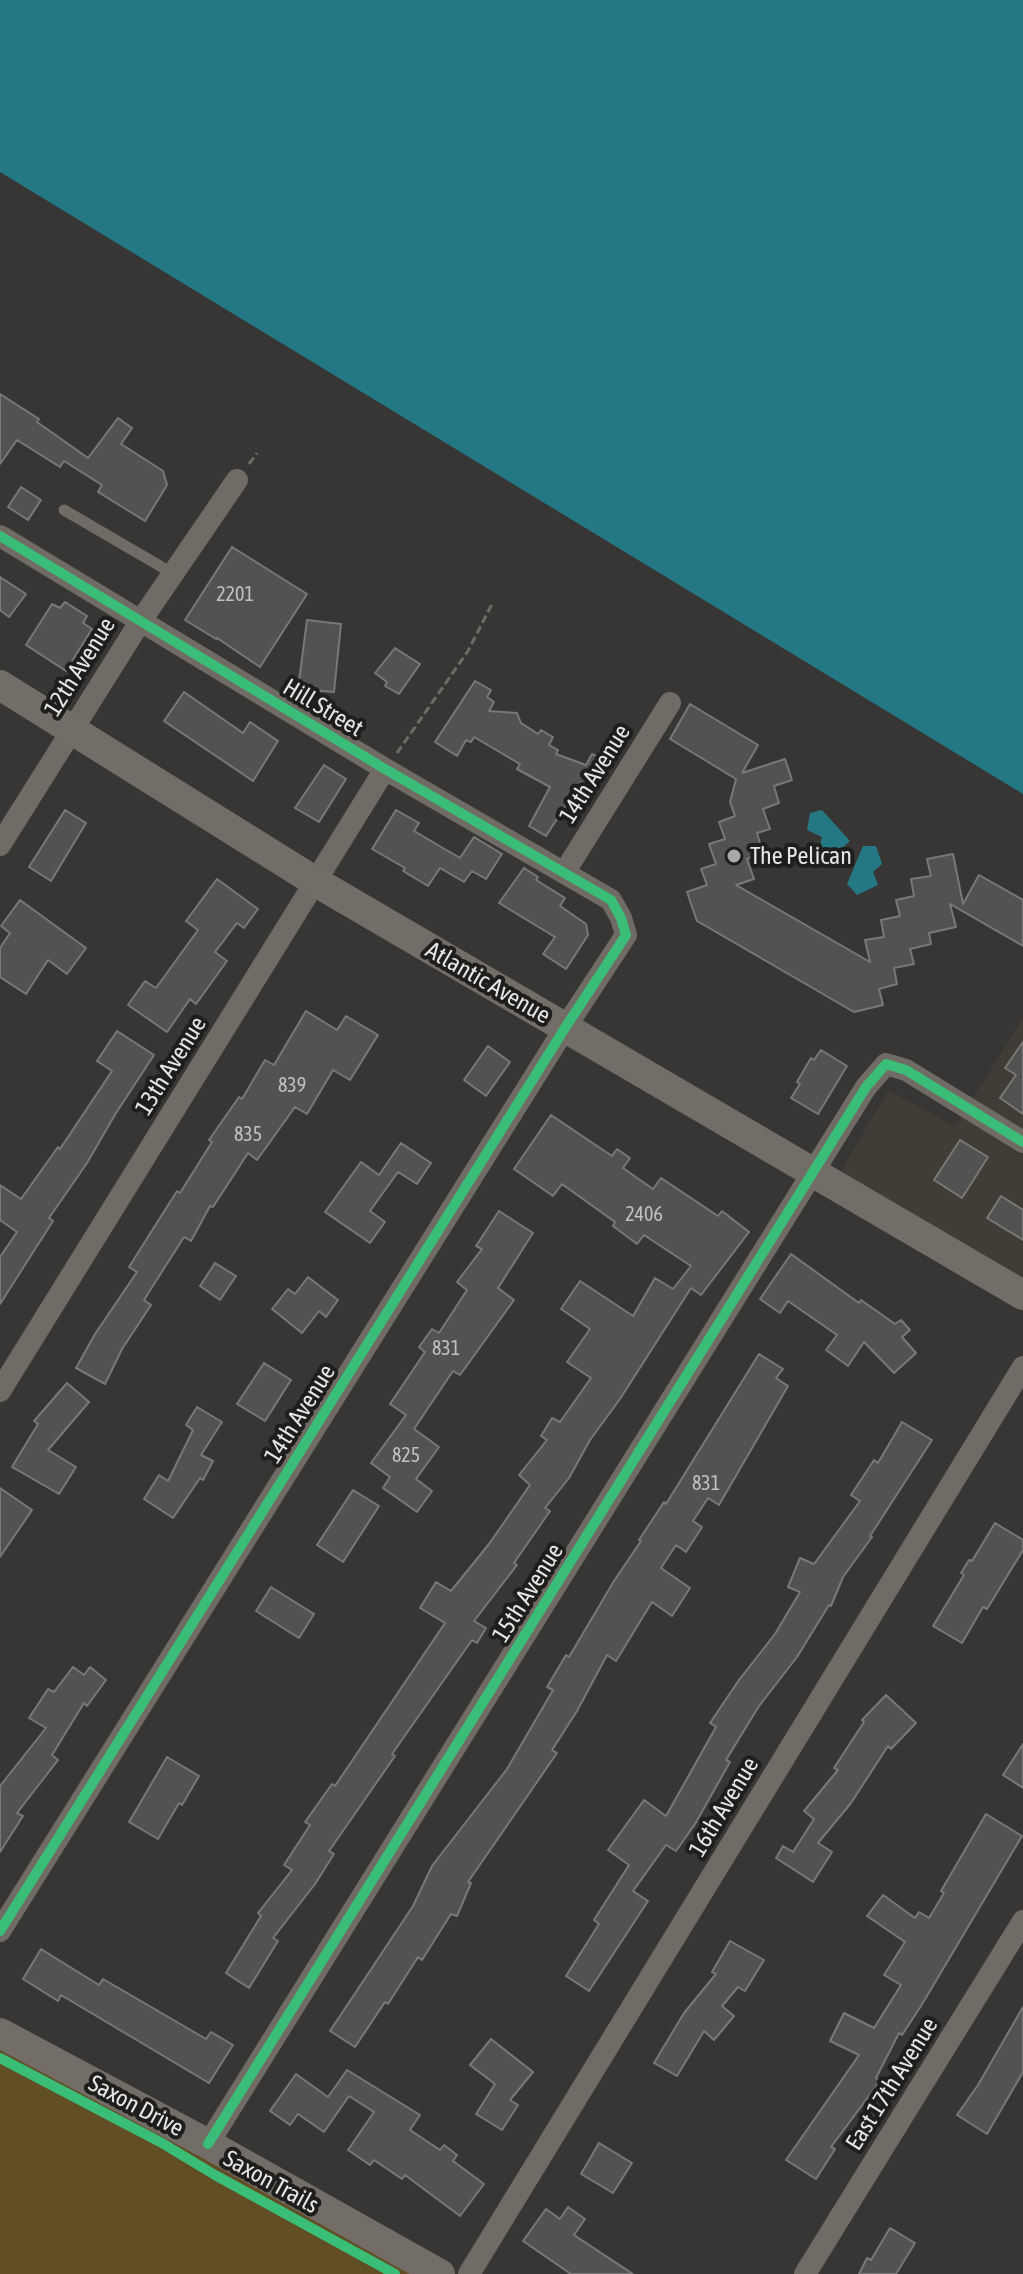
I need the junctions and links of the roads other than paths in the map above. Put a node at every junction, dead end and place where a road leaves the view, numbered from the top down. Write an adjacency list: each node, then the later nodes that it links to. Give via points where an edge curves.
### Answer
1 (237, 480): 4 (street, 12th Avenue)
2 (64, 510): 4 (lane)
3 (0, 536): 5 (street, Hill Street)
4 (172, 573): 5 (street, 12th Avenue)
5 (140, 622): 8 (street, 12th Avenue); 9 (street, Hill Street)
6 (0, 685): 8 (main road, Atlantic Avenue)
7 (670, 703): 11 (street, 14th Avenue)
8 (72, 730): 10 (street, 12th Avenue); 12 (main road, Atlantic Avenue)
9 (385, 769): 11 (street, Hill Street); 12 (street, 13th Avenue)
10 (1, 842)
11 (564, 873): 13 (street, Hill Street, via 611,900)
12 (316, 882): 14 (main road, Atlantic Avenue); 19 (street, 13th Avenue)
13 (621, 918): 14 (street, 14th Avenue, via 626,935)
14 (565, 1028): 16 (main road, Atlantic Avenue); 21 (street, 14th Avenue)
15 (1023, 1142): 16 (street, 15th Avenue, via 906,1070 886,1064)
16 (813, 1173): 17 (main road, Atlantic Avenue); 23 (street, 15th Avenue)
17 (1023, 1295)
18 (1023, 1367): 25 (street, 16th Avenue)
19 (0, 1391)
20 (1023, 1921): 26 (street, East 17th Avenue)
21 (0, 1931)
22 (0, 2033): 23 (main road, Saxon Drive)
23 (208, 2144): 24 (main road, Saxon Drive)
24 (440, 2274)
25 (469, 2274)
26 (805, 2274)

